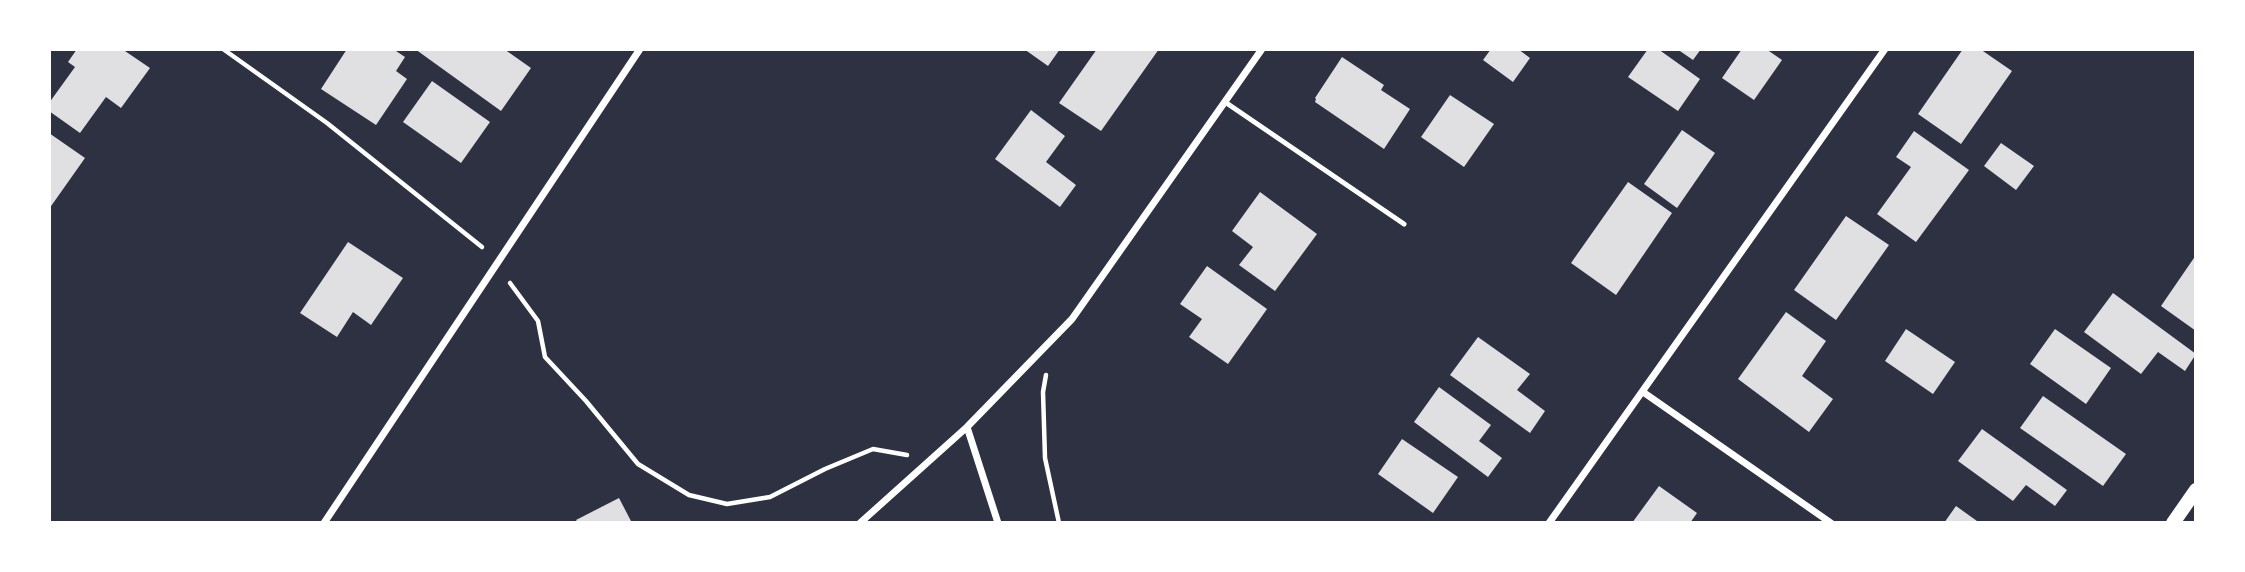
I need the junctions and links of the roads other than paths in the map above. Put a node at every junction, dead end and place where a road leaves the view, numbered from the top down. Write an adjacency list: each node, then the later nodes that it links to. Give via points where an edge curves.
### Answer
1 (640, 49): 9 (street)
2 (1262, 49): 4 (street)
3 (1885, 49): 6 (street)
4 (1224, 102): 5 (lane); 7 (street, via 1072,319)
5 (1404, 224)
6 (1643, 392): 12 (street); 13 (street)
7 (967, 427): 10 (street); 11 (street)
8 (2196, 490): 14 (main road)
9 (324, 523)
10 (860, 523)
11 (998, 523)
12 (1549, 523)
13 (1831, 523)
14 (2173, 523)

